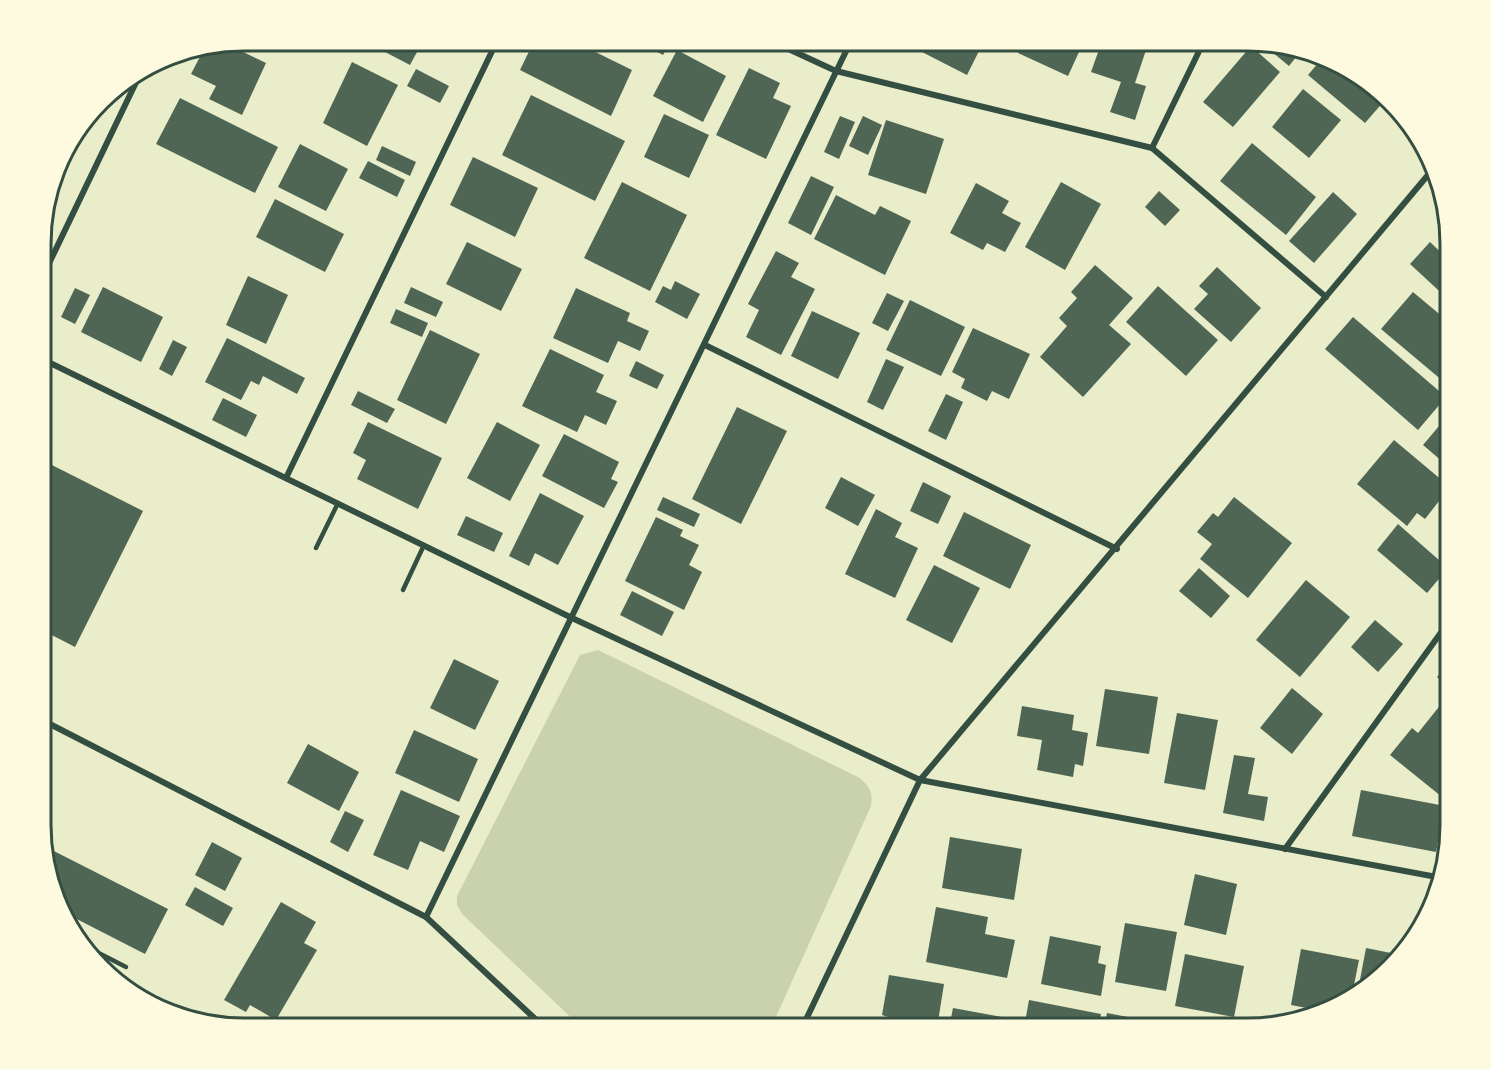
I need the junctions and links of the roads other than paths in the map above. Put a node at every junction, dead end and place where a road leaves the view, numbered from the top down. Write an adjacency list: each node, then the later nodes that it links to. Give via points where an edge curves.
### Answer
1 (492, 51): 13 (street)
2 (793, 51): 5 (street)
3 (845, 51): 5 (street)
4 (1199, 51): 7 (street)
5 (836, 71): 7 (street); 11 (street)
6 (134, 86): 9 (street)
7 (1152, 148): 10 (street)
8 (1427, 176): 10 (street)
9 (51, 259)
10 (1326, 297): 17 (street)
11 (705, 345): 17 (street); 19 (street)
12 (51, 363): 13 (street)
13 (286, 478): 14 (street)
14 (338, 503): 15 (street); 16 (lane)
15 (424, 545): 18 (lane); 19 (street)
16 (316, 548)
17 (1117, 549): 22 (street)
18 (403, 590)
19 (572, 618): 22 (street); 25 (street)
20 (1440, 634): 23 (street)
21 (51, 725): 25 (street)
22 (920, 780): 23 (street); 29 (street)
23 (1285, 849): 24 (street)
24 (1433, 876)
25 (426, 918): 28 (street)
26 (101, 954): 27 (lane)
27 (126, 967)
28 (534, 1018)
29 (807, 1018)

